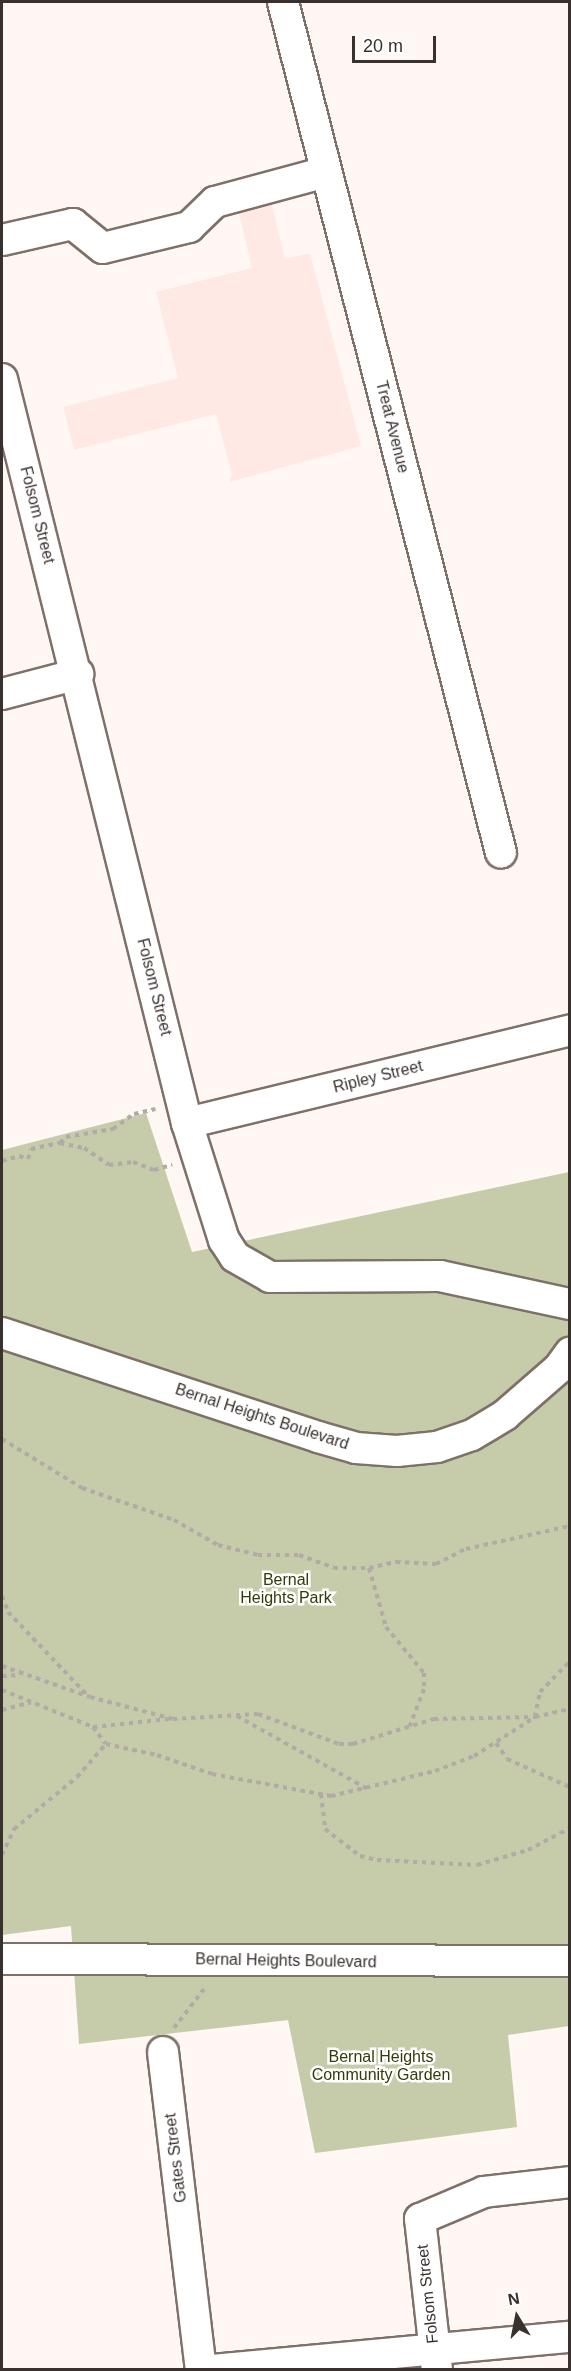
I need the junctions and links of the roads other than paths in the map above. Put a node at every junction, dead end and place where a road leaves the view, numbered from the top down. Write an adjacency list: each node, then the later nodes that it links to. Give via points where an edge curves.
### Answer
1 (283, 2): 2 (street, Treat Avenue)
2 (326, 172): 3 (street, via 215,202 189,227 103,248 73,224); 7 (street, Treat Avenue)
3 (2, 240)
4 (2, 379): 5 (street, Folsom Street)
5 (78, 674): 6 (street); 9 (street, Folsom Street)
6 (2, 694)
7 (501, 853)
8 (570, 1030): 9 (street, Ripley Street)
9 (184, 1113): 10 (street, Folsom Street, via 224,1240 235,1257 270,1277 440,1276)
10 (570, 1304)
11 (2, 1333): 12 (street, Bernal Heights Boulevard, via 318,1437 357,1448 397,1451 436,1447 472,1436 505,1415 559,1368)
12 (570, 1353)
13 (2, 1959): 14 (street, Bernal Heights Boulevard)
14 (570, 1961)
15 (163, 2052): 21 (street, Gates Street)
16 (570, 2182): 20 (street, Folsom Street, via 484,2192 420,2218)
17 (570, 2323): 19 (street)
18 (570, 2337): 19 (street)
19 (537, 2340): 20 (street)
20 (436, 2361): 22 (street)
21 (201, 2370)
22 (211, 2370)

